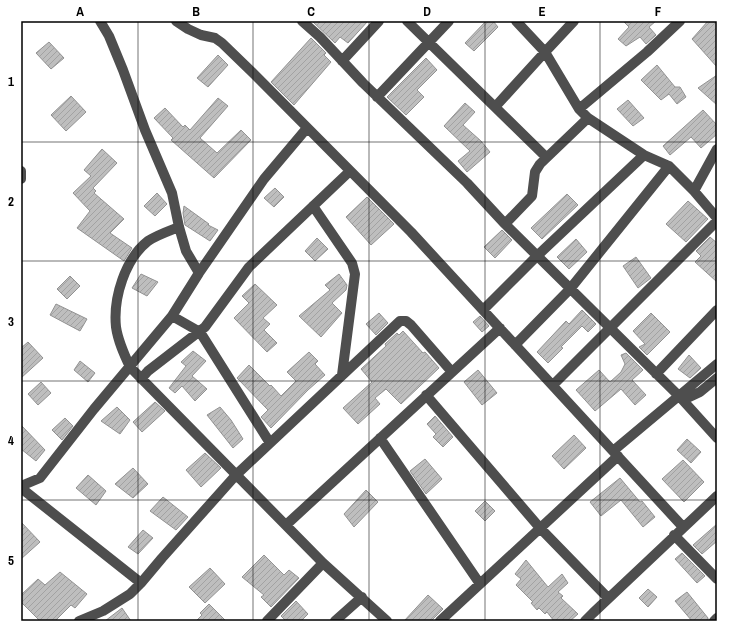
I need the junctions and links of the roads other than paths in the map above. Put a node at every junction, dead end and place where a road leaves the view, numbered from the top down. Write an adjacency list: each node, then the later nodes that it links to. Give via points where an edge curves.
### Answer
1 (100, 21): 30 (street, via 109,36 172,193)
2 (176, 21): 17 (street, via 188,29 222,43)
3 (302, 21): 12 (street)
4 (379, 21): 12 (street)
5 (407, 21): 10 (street)
6 (449, 21): 10 (street)
7 (516, 21): 11 (street)
8 (574, 21): 11 (street)
9 (680, 21): 15 (street)
10 (429, 42): 13 (street); 14 (street)
11 (545, 52): 14 (street); 15 (street)
12 (342, 61): 13 (street)
13 (377, 97): 29 (street, via 467,182)
14 (495, 107): 20 (street)
15 (579, 109): 16 (street)
16 (588, 118): 19 (street); 20 (street)
17 (307, 128): 23 (street); 32 (street, via 264,179)
18 (717, 149): 25 (street)
19 (644, 155): 21 (street); 31 (street)
20 (546, 157): 29 (street, via 535,172 532,196)
21 (669, 166): 25 (street); 33 (street)
22 (21, 171): 24 (street)
23 (350, 171): 26 (street); 34 (street)
24 (21, 179)
25 (694, 191): 27 (street)
26 (313, 206): 39 (street, via 249,268); 45 (street, via 352,263 355,274)
27 (717, 218)
28 (717, 221): 38 (street)
29 (505, 224): 31 (street)
30 (179, 227): 32 (street, via 186,252); 42 (street, via 149,240 135,253 126,270 117,296 116,326 121,348)
31 (537, 256): 33 (street); 34 (street)
32 (199, 273): 36 (street)
33 (570, 289): 38 (street); 40 (street)
34 (483, 310): 37 (street)
35 (717, 310): 44 (street)
36 (172, 316): 39 (street); 42 (street)
37 (500, 328): 40 (street); 43 (street)
38 (610, 328): 44 (street); 48 (street)
39 (200, 332): 47 (street); 53 (street)
40 (515, 344): 48 (street)
41 (717, 364): 50 (street)
42 (130, 367): 47 (street); 56 (street, via 40,478)
43 (452, 372): 45 (street, via 411,325 406,321 400,321); 49 (street)
44 (656, 374): 50 (street)
45 (342, 375): 53 (street)
46 (717, 378): 50 (street, via 700,392)
47 (141, 379): 55 (street)
48 (553, 385): 54 (street)
49 (426, 395): 51 (street); 60 (street)
50 (681, 398): 52 (street); 54 (street)
51 (380, 438): 58 (street); 65 (street)
52 (717, 438)
53 (270, 443): 55 (street)
54 (615, 454): 59 (street); 60 (street)
55 (236, 475): 58 (street); 64 (street)
56 (21, 487): 64 (street)
57 (717, 496): 59 (street)
58 (286, 525): 62 (street)
59 (683, 527): 61 (street)
60 (540, 528): 65 (street); 67 (street)
61 (674, 535): 63 (street); 67 (street)
62 (323, 563): 66 (street); 70 (street)
63 (717, 579)
64 (141, 583): 69 (street, via 130,594 103,611)
65 (480, 584): 73 (street)
66 (362, 597): 71 (street); 72 (street)
67 (608, 598): 74 (street)
68 (717, 618): 75 (street)
69 (79, 621)
70 (267, 621)
71 (335, 621)
72 (387, 621)
73 (440, 621)
74 (585, 621)
75 (714, 621)

